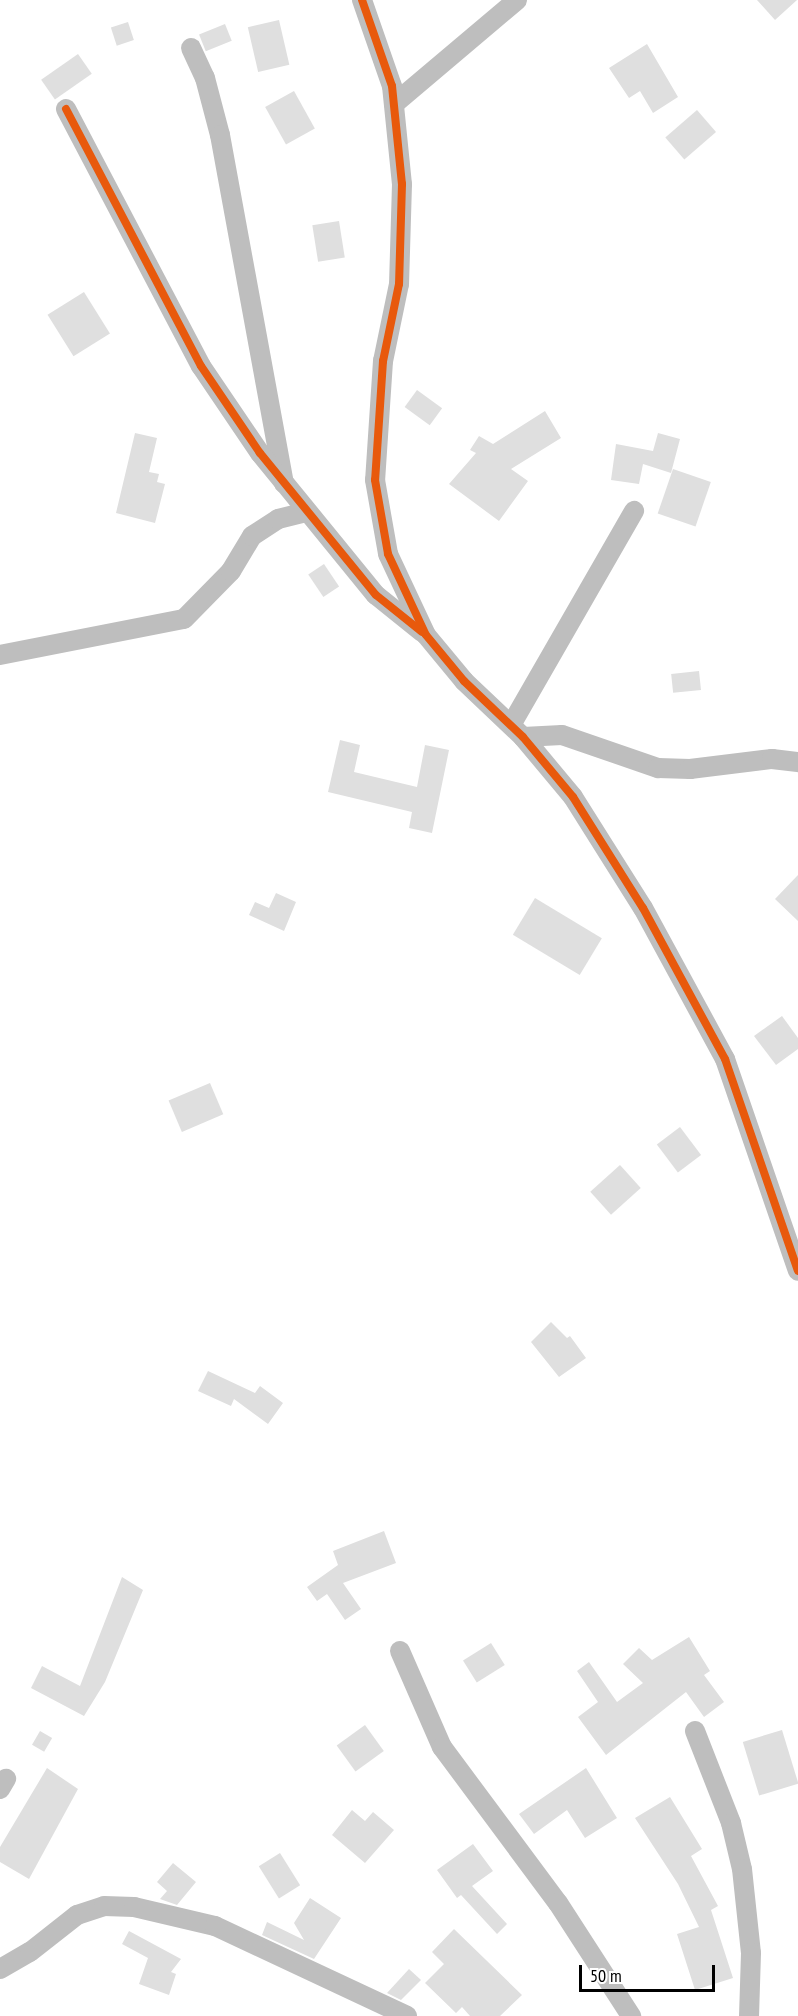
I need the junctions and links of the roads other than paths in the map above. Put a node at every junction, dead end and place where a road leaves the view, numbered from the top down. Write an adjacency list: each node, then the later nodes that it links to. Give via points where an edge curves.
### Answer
1 (362, 0): 4 (street, via 392,86)
2 (517, 0): 4 (street)
3 (191, 48): 6 (street, via 205,78 219,135)
4 (394, 104): 9 (street, via 402,184 399,284 383,361 375,480 388,554)
5 (66, 109): 6 (street, via 201,366)
6 (285, 485): 8 (street)
7 (634, 511): 11 (street)
8 (306, 512): 9 (street, via 376,595); 10 (street, via 278,519 252,536 231,571 184,619)
9 (426, 636): 11 (street, via 464,681)
10 (0, 655)
11 (517, 731): 12 (street, via 562,735 658,768 690,769 772,759); 13 (street, via 573,797 700,1007 725,1059)
12 (798, 762)
13 (798, 1271)
14 (400, 1651): 18 (street, via 442,1747 564,1912)
15 (695, 1731): 19 (street, via 731,1823 742,1869 751,1953)
16 (0, 1969): 17 (street, via 30,1952 77,1915 105,1906 134,1907 214,1926)
17 (407, 2016)
18 (631, 2016)
19 (749, 2016)

